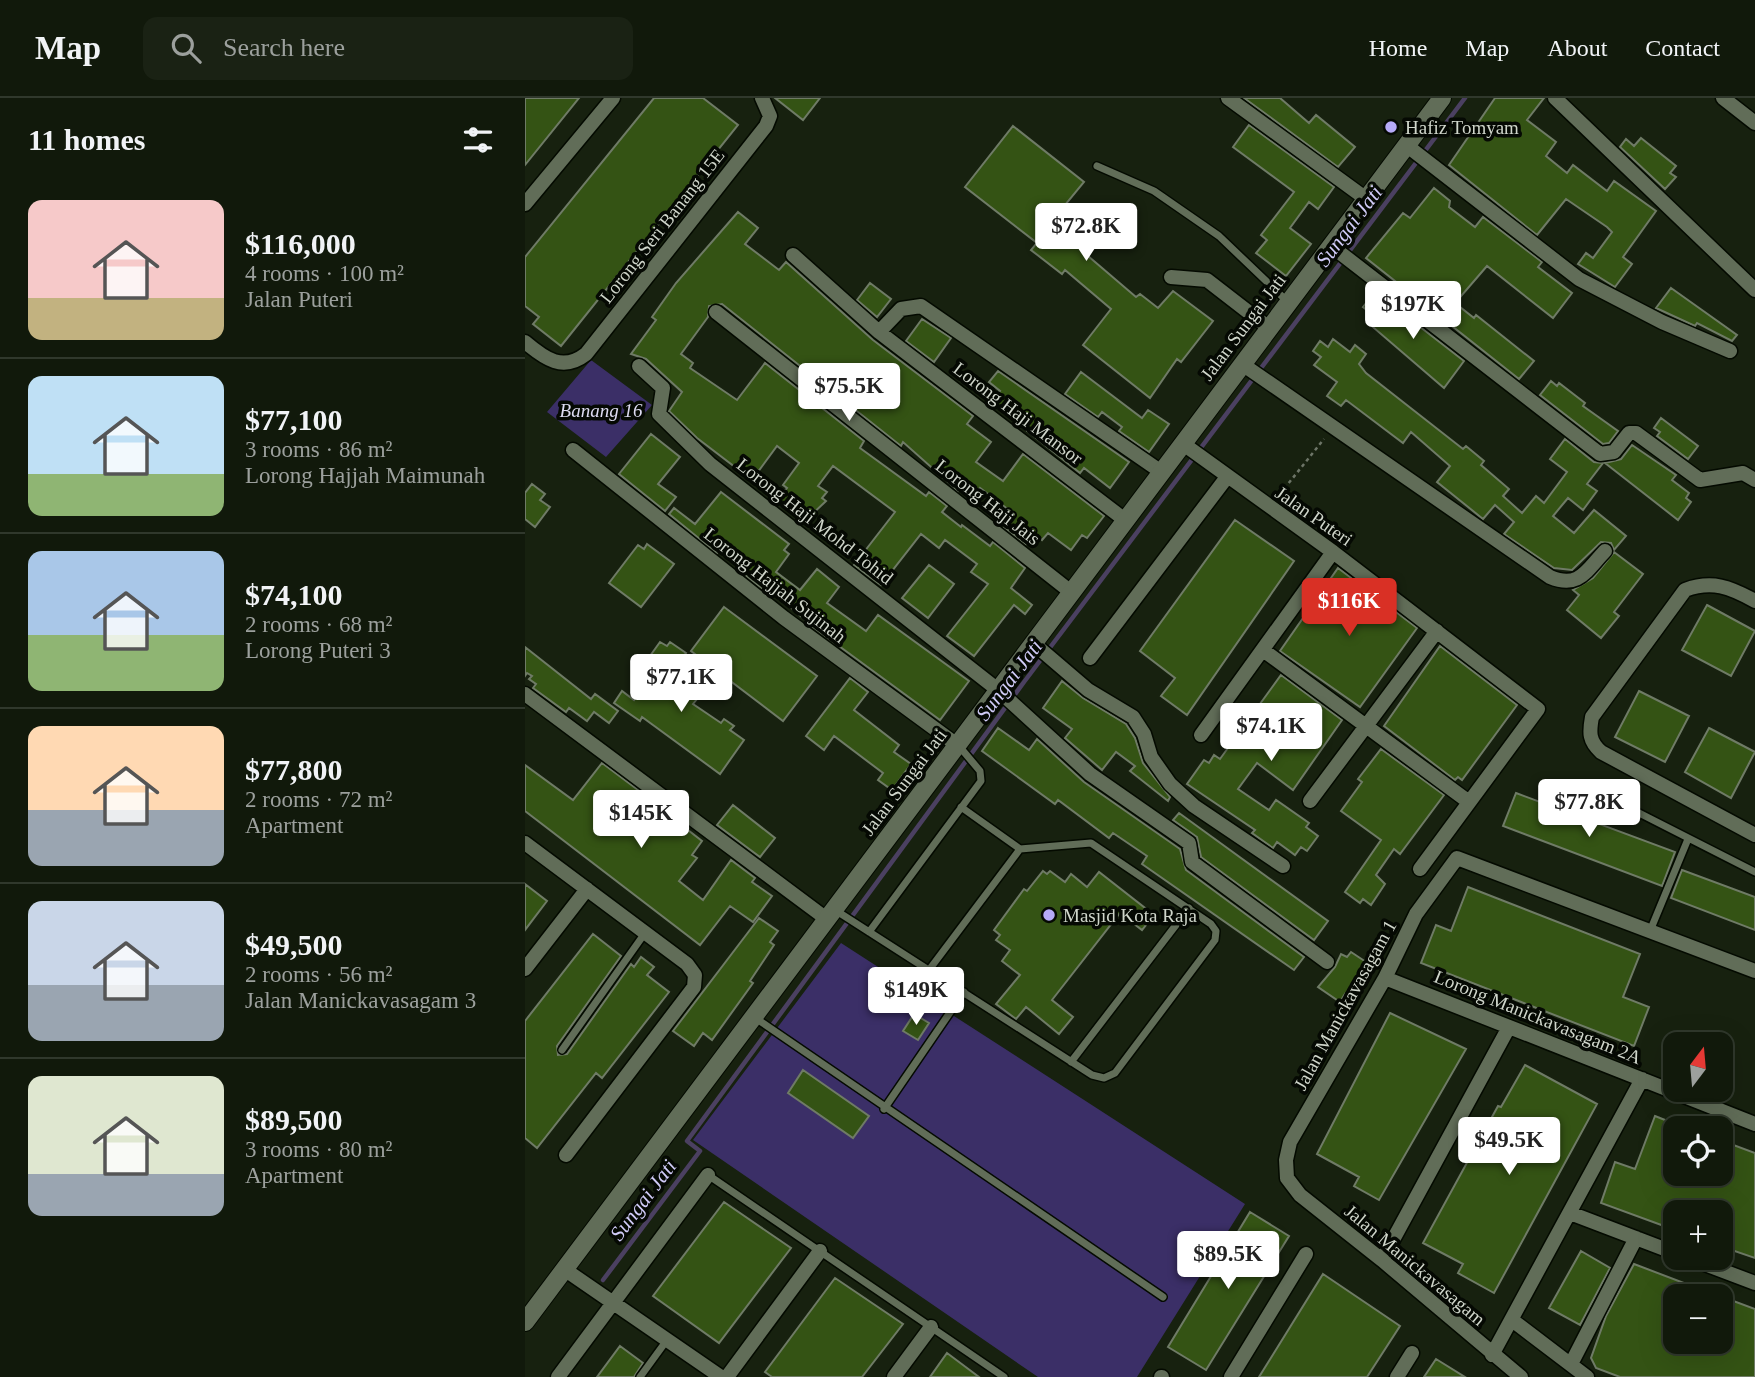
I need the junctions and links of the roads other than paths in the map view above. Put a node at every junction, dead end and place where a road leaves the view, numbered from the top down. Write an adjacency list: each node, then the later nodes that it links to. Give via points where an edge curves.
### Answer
1 (613, 98): 11 (street)
2 (762, 98): 20 (street, Lorong Seri Banang 15E, via 768,106 766,126 586,354 576,362 548,361)
3 (1228, 98): 10 (street)
4 (1442, 98): 8 (main road, Jalan Sungai Jati)
5 (1555, 98): 15 (street)
6 (1723, 98): 7 (street)
7 (1755, 123)
8 (1414, 152): 10 (main road, Jalan Sungai Jati); 21 (street, via 1579,279)
9 (1097, 166): 16 (lane, via 1154,191 1219,236)
10 (1365, 198): 12 (main road, Jalan Sungai Jati)
11 (525, 204)
12 (1339, 253): 16 (main road, Jalan Sungai Jati); 28 (street, via 1599,454 1614,452 1629,433 1636,433 1700,480 1743,473)
13 (793, 255): 19 (street, Lorong Haji Mansor)
14 (1171, 277): 18 (street, via 1207,280)
15 (1755, 290)
16 (1287, 302): 18 (main road, Jalan Sungai Jati)
17 (716, 312): 32 (street, Lorong Haji Jais)
18 (1269, 328): 23 (main road, Jalan Sungai Jati)
19 (879, 332): 26 (street, via 901,309 921,306); 29 (street, Lorong Haji Mansor)
20 (525, 342)
21 (1730, 351)
22 (639, 366): 39 (street, Lorong Haji Mohd Tohid, via 663,388 659,414 710,464)
23 (1252, 370): 25 (main road, Jalan Sungai Jati); 30 (street, via 1550,577 1563,583 1577,580)
24 (573, 450): 42 (street, Lorong Hajjah Sujinah, via 784,618)
25 (1191, 450): 26 (main road, Jalan Sungai Jati); 27 (street, Jalan Puteri)
26 (1160, 471): 29 (main road, Jalan Sungai Jati)
27 (1227, 477): 31 (street, Jalan Puteri); 37 (street)
28 (1755, 480)
29 (1125, 520): 32 (main road, Jalan Sungai Jati)
30 (1605, 551)
31 (1333, 552): 34 (street, Jalan Puteri); 35 (street)
32 (1071, 592): 36 (main road, Jalan Sungai Jati)
33 (1755, 601): 47 (street, via 1716,584 1685,590 1592,717 1590,732 1601,752)
34 (1437, 631): 40 (street); 45 (street, Jalan Puteri, via 1538,709)
35 (1263, 650): 40 (street); 41 (street)
36 (1041, 651): 39 (main road, Jalan Sungai Jati); 51 (street, via 1088,690 1133,717 1151,757 1170,784 1194,806)
37 (1090, 658)
38 (525, 694): 56 (street)
39 (1007, 698): 42 (main road, Jalan Sungai Jati); 60 (street, via 1090,774 1189,843 1192,862)
40 (1366, 726): 44 (street); 45 (street)
41 (1201, 735)
42 (962, 750): 46 (lane, via 981,781); 56 (main road, Jalan Sungai Jati)
43 (1586, 786): 48 (lane)
44 (1310, 801)
45 (1469, 802): 52 (street)
46 (961, 807): 50 (lane); 58 (lane)
47 (1755, 835)
48 (1688, 839): 53 (lane); 57 (lane)
49 (527, 849): 54 (street)
50 (1020, 849): 55 (lane, via 1091,843); 62 (lane)
51 (1283, 866)
52 (1420, 869)
53 (1755, 872)
54 (587, 889): 59 (street); 61 (street)
55 (1189, 908): 69 (lane); 69 (lane, via 1211,924 1215,940 1115,1073 1104,1078 1092,1075)
56 (835, 915): 58 (lane); 66 (main road, Jalan Sungai Jati)
57 (1650, 931): 63 (street); 64 (street, Jalan Manickavasagam 1, via 1457,858 1416,914)
58 (869, 932): 62 (lane)
59 (646, 933): 68 (lane); 73 (street, via 687,964 695,975 694,987)
60 (1327, 962)
61 (525, 969)
62 (929, 970): 65 (lane)
63 (1755, 971)
64 (1385, 978): 67 (street, Lorong Manickavasagam 2A); 75 (street, Jalan Manickavasagam 1, via 1290,1142)
65 (964, 992): 69 (lane); 71 (lane)
66 (758, 1020): 71 (lane); 82 (main road, Jalan Sungai Jati)
67 (1509, 1027): 70 (street, Lorong Manickavasagam 2A); 81 (street)
68 (562, 1050)
69 (1071, 1062)
70 (1642, 1079): 72 (street, Lorong Manickavasagam 2A); 76 (street)
71 (884, 1109): 85 (lane)
72 (1755, 1124)
73 (566, 1155)
74 (708, 1175): 79 (lane); 86 (street)
75 (1287, 1178): 81 (street, Jalan Manickavasagam, via 1300,1195)
76 (1570, 1213): 77 (street); 87 (street)
77 (1636, 1238): 78 (street); 93 (street)
78 (1663, 1248)
79 (820, 1251): 89 (lane); 97 (street)
80 (1306, 1254): 100 (street)
81 (1382, 1260): 92 (street, Jalan Manickavasagam)
82 (564, 1269): 86 (street); 88 (main road, Jalan Sungai Jati)
83 (1721, 1270): 84 (street)
84 (1755, 1283)
85 (1163, 1297)
86 (613, 1303): 90 (street); 94 (street)
87 (1512, 1320): 92 (street); 93 (street)
88 (525, 1322)
89 (931, 1327): 98 (street); 99 (lane)
90 (667, 1340): 95 (lane); 96 (street)
91 (1412, 1353): 101 (street)
92 (1492, 1355): 102 (street, Jalan Manickavasagam)
93 (1571, 1364): 103 (street)
94 (558, 1377)
95 (640, 1377)
96 (721, 1377)
97 (727, 1377)
98 (894, 1377)
99 (1004, 1377)
100 (1231, 1377)
101 (1397, 1377)
102 (1521, 1377)
103 (1587, 1377)

